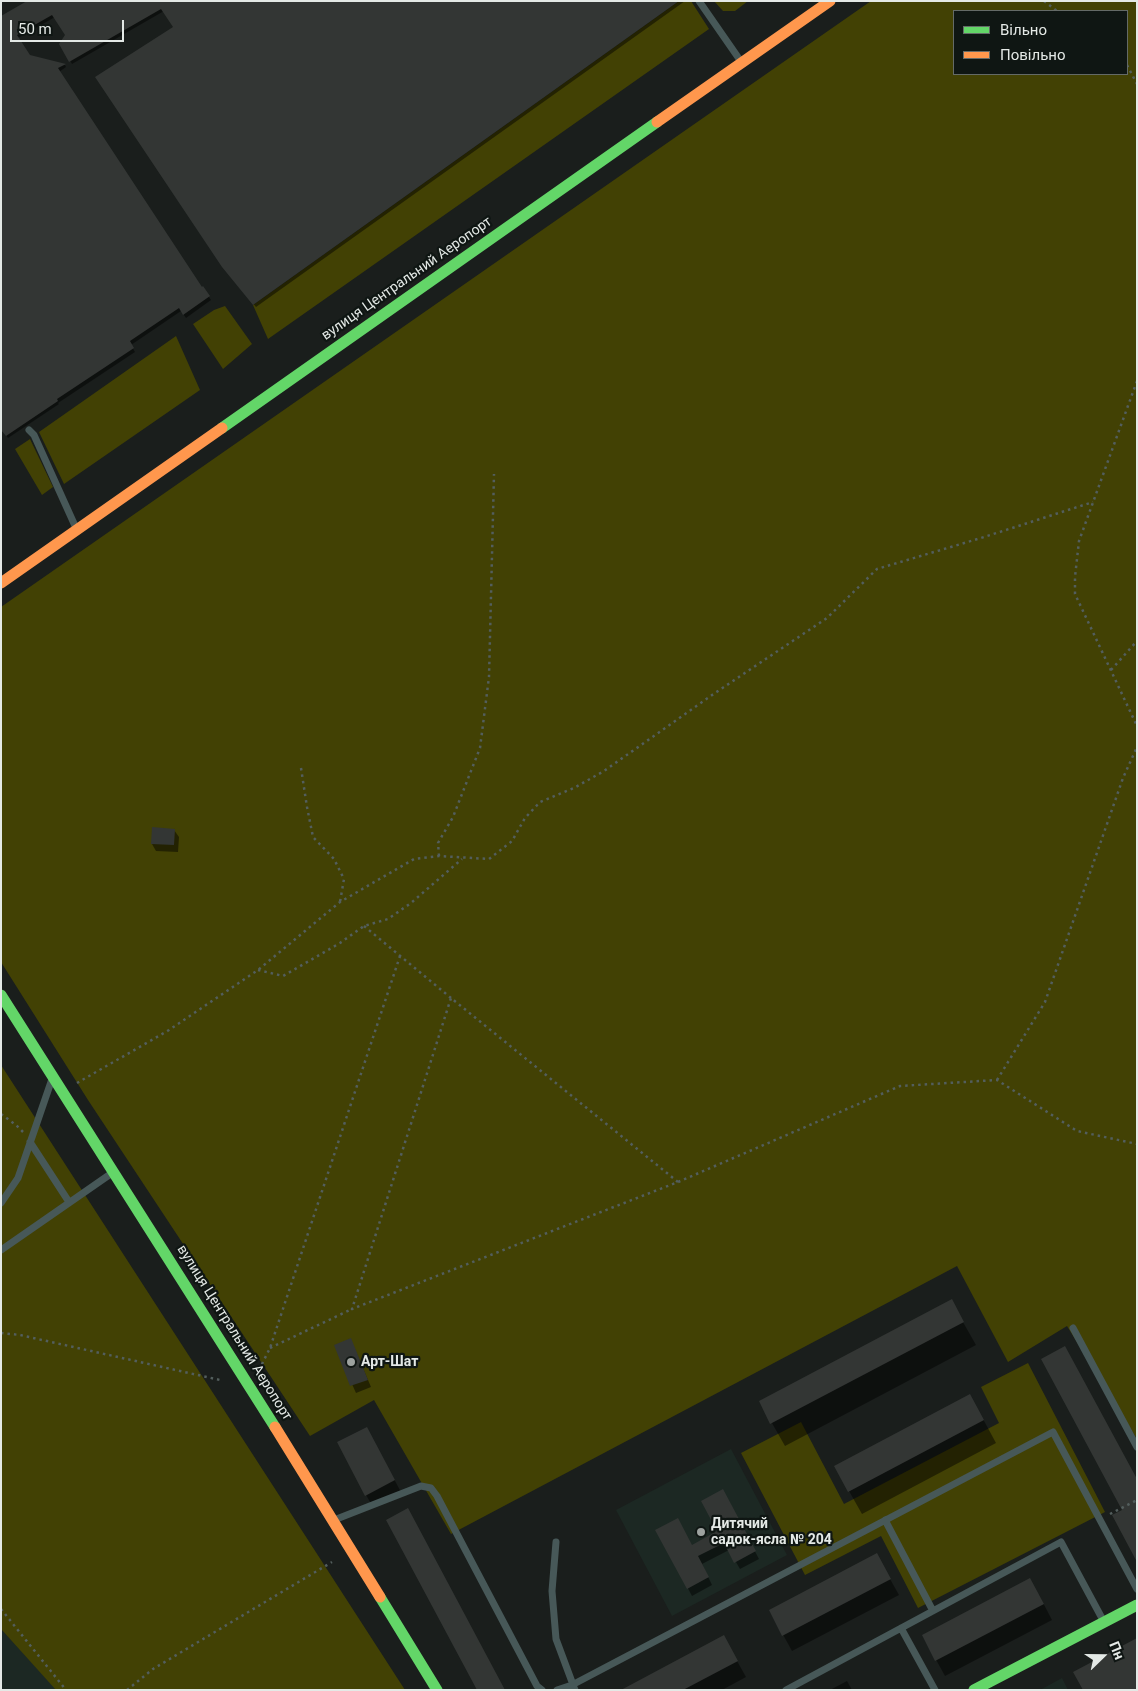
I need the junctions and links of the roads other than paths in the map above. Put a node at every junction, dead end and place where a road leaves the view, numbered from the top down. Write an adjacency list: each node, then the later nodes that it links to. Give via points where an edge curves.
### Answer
1 (699, 1): 3 (lane)
2 (830, 1): 3 (street, вулиця Центральний Аеропорт)
3 (742, 63): 5 (street, вулиця Центральний Аеропорт)
4 (29, 430): 5 (lane)
5 (76, 530): 6 (street, вулиця Центральний Аеропорт)
6 (1, 583)
7 (1, 995): 8 (street, вулиця Центральний Аеропорт)
8 (53, 1076): 9 (lane); 10 (street, вулиця Центральний Аеропорт)
9 (30, 1142): 11 (lane); 12 (lane, via 18,1178)
10 (114, 1172): 11 (lane); 16 (street, вулиця Центральний Аеропорт)
11 (69, 1202): 13 (lane)
12 (1, 1203)
13 (1, 1250)
14 (1073, 1328): 15 (lane)
15 (1137, 1447)
16 (333, 1520): 25 (street, вулиця Центральний Аеропорт); 26 (lane, via 421,1486 431,1488)
17 (885, 1520): 19 (lane, via 1053,1432); 21 (lane); 24 (lane)
18 (556, 1542): 24 (lane, via 552,1591 556,1639)
19 (1137, 1589)
20 (1137, 1605): 22 (street)
21 (933, 1611): 22 (lane, via 1061,1542); 23 (lane)
22 (1104, 1622): 30 (street)
23 (902, 1628): 28 (lane); 29 (lane)
24 (574, 1687): 27 (lane)
25 (438, 1690)
26 (542, 1690)
27 (557, 1690)
28 (786, 1690)
29 (935, 1690)
30 (974, 1690)

